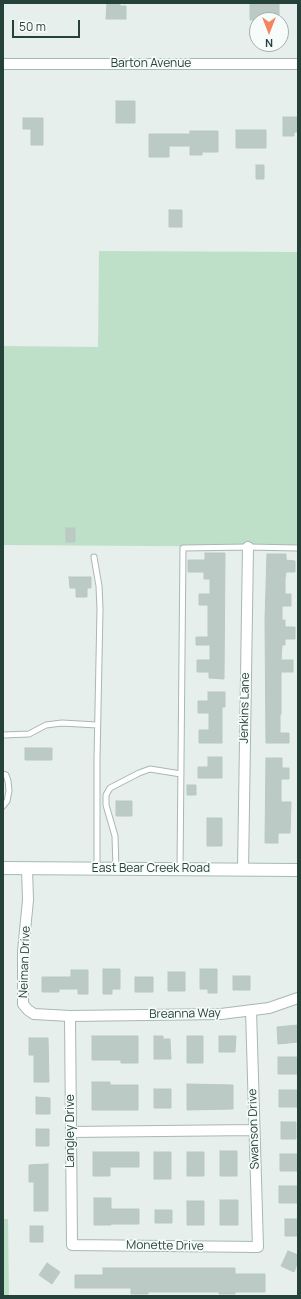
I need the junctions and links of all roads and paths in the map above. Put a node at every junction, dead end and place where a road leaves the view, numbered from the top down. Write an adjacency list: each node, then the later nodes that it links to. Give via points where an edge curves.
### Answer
1 (3, 64): 2 (street, Barton Avenue)
2 (298, 64)
3 (248, 547): 4 (lane); 9 (lane, via 183,548); 16 (street, Jenkins Lane)
4 (298, 548)
5 (94, 557): 6 (lane, via 100,609)
6 (97, 725): 7 (lane, via 62,723 46,725 29,734); 13 (lane)
7 (3, 735)
8 (3, 774): 10 (lane, via 6,775 9,791)
9 (181, 774): 14 (lane, via 150,769 110,788 106,796 106,805 115,836); 15 (lane)
10 (3, 806)
11 (3, 868): 12 (main road, East Bear Creek Road)
12 (27, 868): 13 (main road, East Bear Creek Road); 20 (street, Neiman Drive, via 23,1004 34,1014)
13 (96, 869): 14 (main road, East Bear Creek Road)
14 (116, 869): 15 (main road, East Bear Creek Road)
15 (180, 869): 16 (main road, East Bear Creek Road)
16 (243, 870): 17 (main road, East Bear Creek Road)
17 (298, 870)
18 (298, 998): 19 (street, Breanna Way, via 269,1008)
19 (251, 1010): 20 (street, Breanna Way, via 222,1014); 21 (street, Swanson Drive)
20 (70, 1016): 22 (street, Langley Drive)
21 (254, 1130): 22 (street); 24 (street, Swanson Drive)
22 (71, 1132): 23 (street, Langley Drive)
23 (72, 1245): 24 (street, Monette Drive)
24 (258, 1247)

